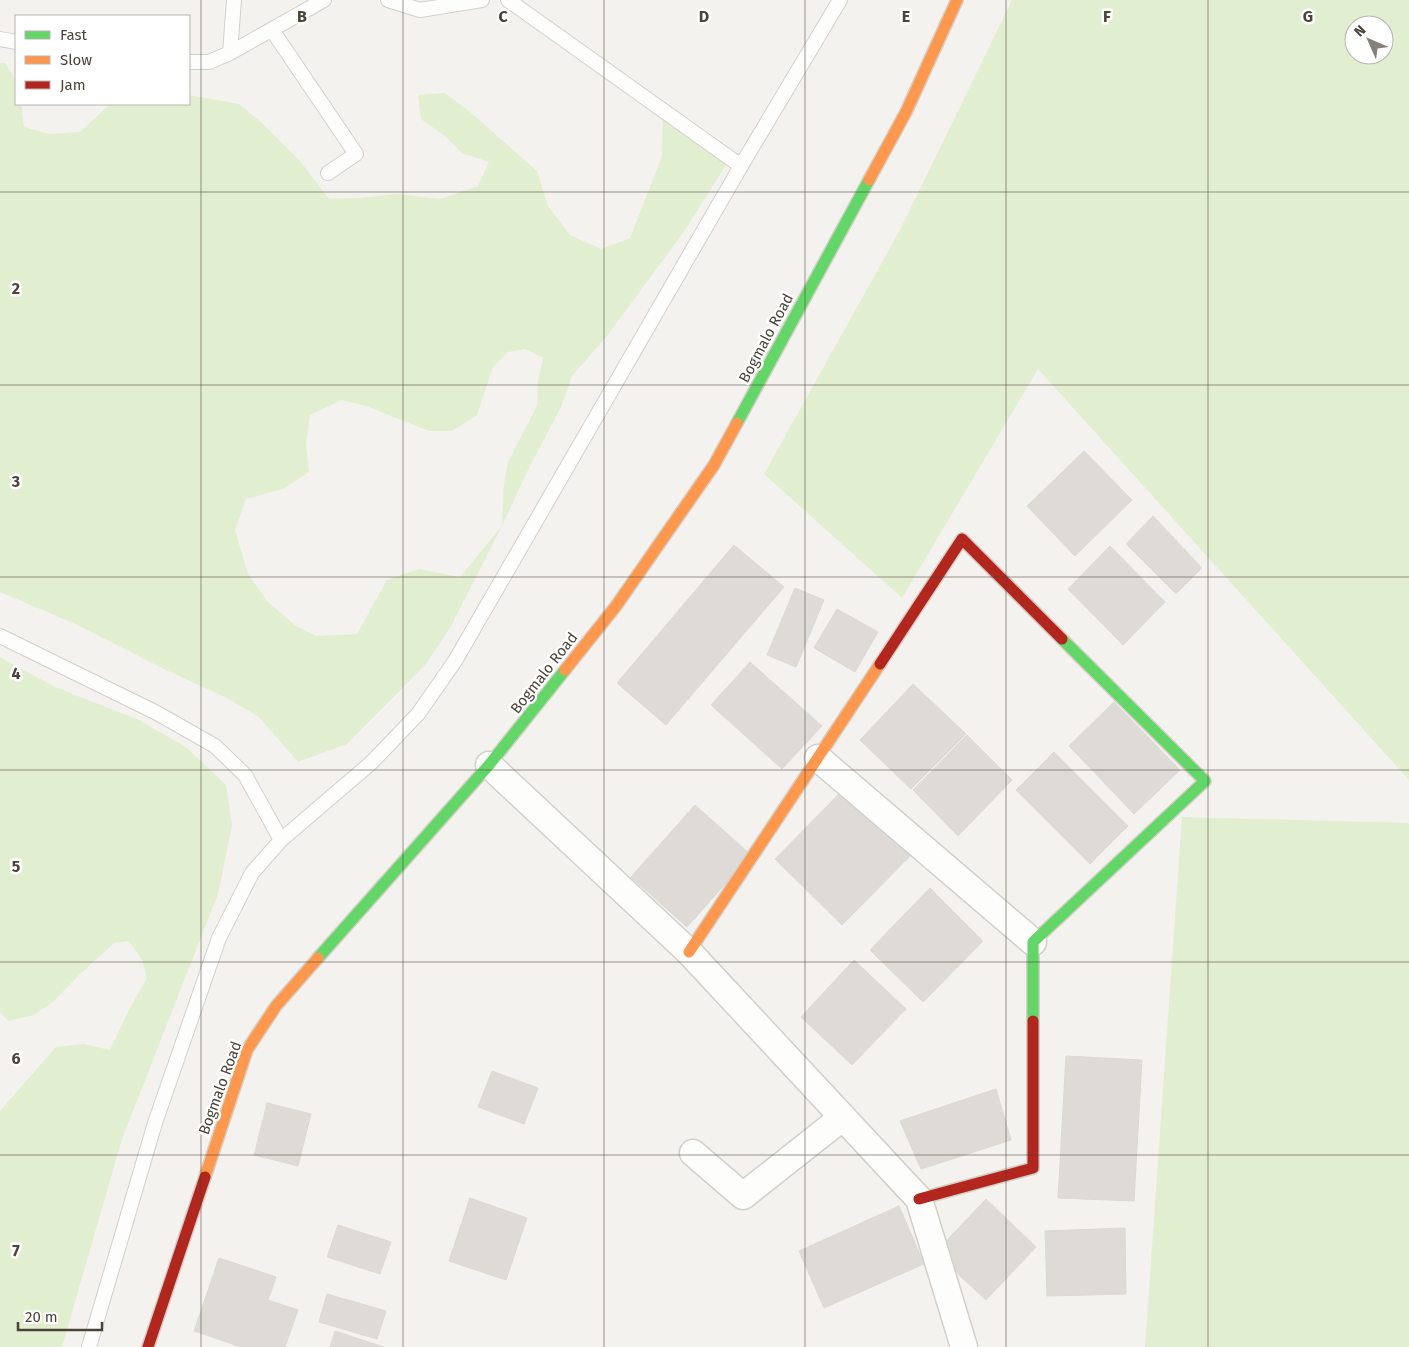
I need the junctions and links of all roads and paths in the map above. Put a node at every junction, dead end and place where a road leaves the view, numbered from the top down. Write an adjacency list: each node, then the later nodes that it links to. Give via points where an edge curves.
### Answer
1 (234, 0): 11 (lane)
2 (324, 0): 8 (lane)
3 (388, 0): 4 (lane, via 420,10)
4 (482, 0)
5 (508, 0): 13 (lane)
6 (840, 0): 13 (lane)
7 (957, 0): 17 (street, Bogmalo Road, via 906,112 714,465 616,606)
8 (272, 30): 11 (lane); 14 (lane, via 356,154)
9 (0, 39): 10 (lane)
10 (15, 42)
11 (230, 53): 12 (lane, via 209,62)
12 (190, 62)
13 (741, 166): 18 (lane, via 454,661 418,714 371,763)
14 (328, 173)
15 (0, 636): 18 (lane, via 157,713 214,746 245,775)
16 (818, 758): 19 (street); 19 (street, via 962,539 1205,781); 20 (street)
17 (490, 765): 20 (street); 24 (street, Bogmalo Road, via 276,1006 247,1050)
18 (281, 840): 25 (lane, via 252,873 219,938 155,1123)
19 (1033, 942): 23 (street, via 1033,1168)
20 (689, 952): 21 (street)
21 (843, 1117): 22 (street, via 743,1196); 23 (street)
22 (693, 1153)
23 (919, 1199): 26 (street)
24 (152, 1346)
25 (89, 1347)
26 (964, 1347)

